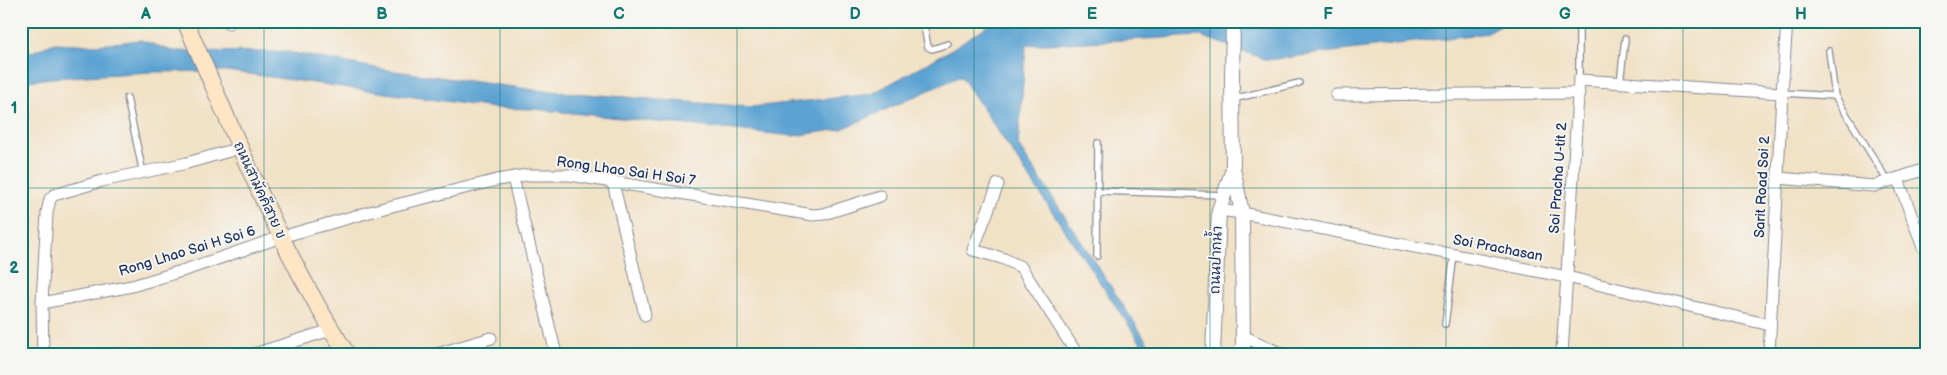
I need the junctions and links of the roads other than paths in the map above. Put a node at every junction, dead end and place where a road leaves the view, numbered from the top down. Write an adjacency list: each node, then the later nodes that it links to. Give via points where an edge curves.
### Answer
1 (185, 21): 19 (main road, ถนนสามัคคีสาย ข)
2 (923, 21): 7 (lane, via 928,47 932,49)
3 (1233, 21): 17 (street, ถนนปากน้ำ)
4 (1787, 21): 13 (street, Sarit Road Soi 2)
5 (1579, 27): 9 (lane)
6 (1625, 39): 11 (lane)
7 (948, 44)
8 (1829, 51): 15 (lane)
9 (1579, 80): 11 (street); 12 (street, Soi Pracha U-tit 2)
10 (1299, 83): 17 (lane)
11 (1620, 83): 13 (street)
12 (1579, 93): 14 (street); 38 (street, Soi Pracha U-tit 2)
13 (1782, 93): 15 (lane); 24 (street, Sarit Road Soi 2)
14 (1336, 95)
15 (1835, 96): 25 (lane)
16 (126, 98): 22 (lane)
17 (1232, 99): 20 (street, ถนนปากน้ำ)
18 (1098, 143): 28 (lane)
19 (240, 148): 22 (street); 34 (main road, ถนนสามัคคีสาย ข)
20 (1233, 168): 29 (street, ถนนปากน้ำ); 31 (street, ถนนปากน้ำ)
21 (1926, 170): 25 (street)
22 (143, 173): 39 (street, via 60,192 50,199)
23 (513, 178): 26 (street, Rong Lhao Sai H Soi 7, via 570,175); 34 (street, Rong Lhao Sai H Soi 7, via 434,194); 50 (street)
24 (1778, 178): 25 (street, via 1874,186); 42 (street, Sarit Road Soi 2)
25 (1893, 181): 35 (street)
26 (613, 182): 30 (street, Rong Lhao Sai H Soi 7, via 813,215); 40 (street)
27 (998, 184): 51 (street, via 973,250 1021,267)
28 (1098, 191): 29 (lane); 37 (lane)
29 (1224, 195): 31 (lane); 32 (street, ถนนปากน้ำ)
30 (880, 196)
31 (1239, 196): 33 (street, ถนนปากน้ำ)
32 (1218, 210): 33 (street, Soi Prachasan); 52 (street, ถนนปากน้ำ)
33 (1242, 213): 36 (street, Soi Prachasan); 44 (street, ถนนปากน้ำ)
34 (280, 236): 39 (street, Rong Lhao Sai H Soi 6, via 132,286); 43 (main road, ถนนสามัคคีสาย ข)
35 (1923, 247)
36 (1454, 255): 38 (street, Soi Prachasan); 41 (lane)
37 (1097, 256)
38 (1567, 277): 42 (street, Soi Prachasan); 55 (street, Soi Pracha U-tit 2)
39 (42, 303): 46 (street)
40 (645, 315)
41 (1445, 324)
42 (1770, 325): 56 (street, Sarit Road Soi 2)
43 (331, 330): 47 (street); 48 (main road, ถนนสามัคคีสาย ข)
44 (1243, 336): 53 (street, ถนนปากน้ำ); 54 (street)
45 (491, 338): 49 (street)
46 (43, 354)
47 (254, 354)
48 (347, 354)
49 (437, 354)
50 (556, 354)
51 (1077, 354)
52 (1213, 354)
53 (1242, 354)
54 (1282, 354)
55 (1562, 354)
56 (1768, 354)

